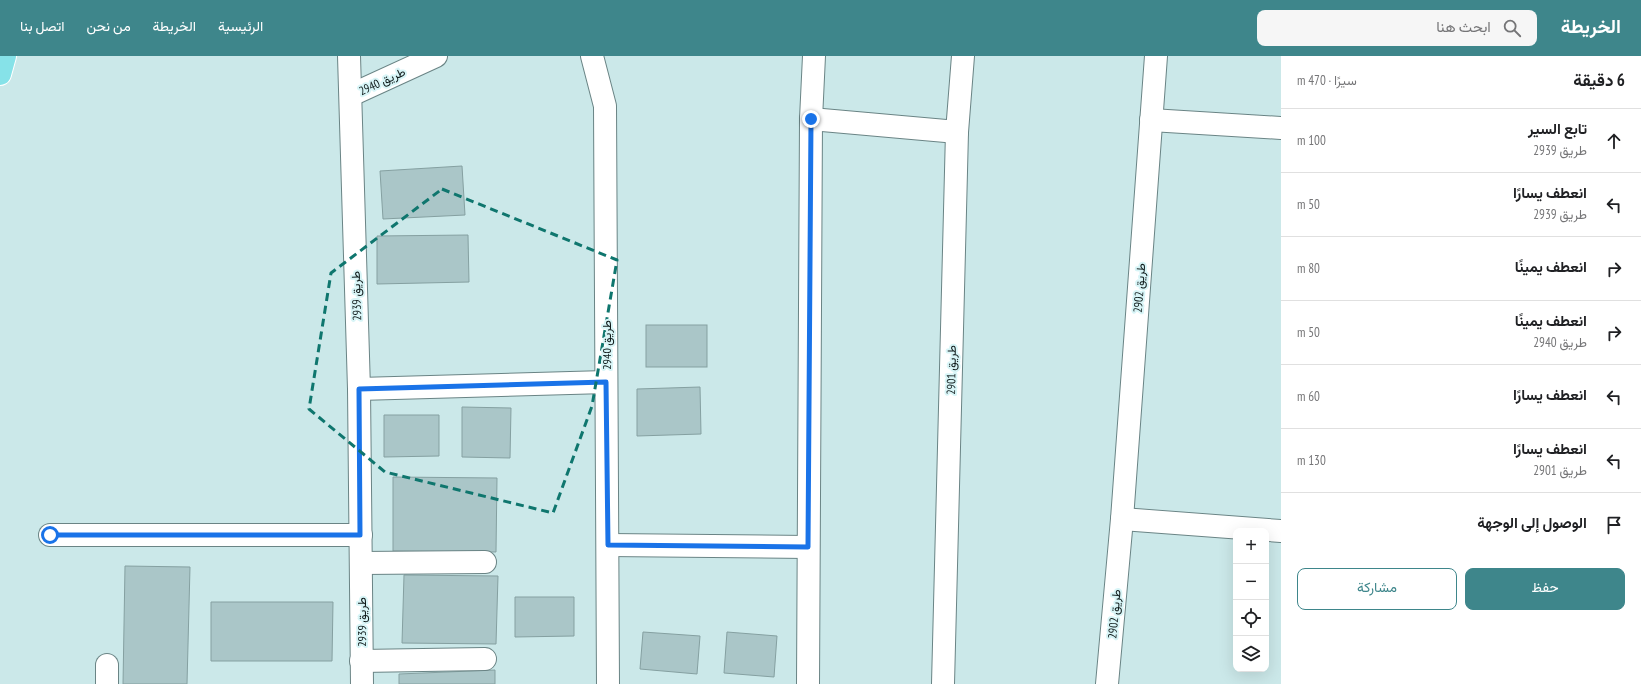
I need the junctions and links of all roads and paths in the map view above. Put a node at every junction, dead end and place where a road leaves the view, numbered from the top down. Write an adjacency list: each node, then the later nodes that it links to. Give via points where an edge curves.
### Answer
1 (5, 56): 8 (main road)
2 (350, 56): 9 (street, طريق 2939)
3 (436, 56): 9 (street, طريق 2940)
4 (592, 56): 14 (street, طريق 2940, via 605,106)
5 (814, 56): 10 (street)
6 (963, 56): 13 (street, طريق 2901)
7 (1156, 56): 11 (street, طريق 2902)
8 (0, 74)
9 (351, 95): 15 (street, طريق 2939)
10 (811, 119): 13 (street); 21 (street)
11 (1151, 120): 12 (street); 16 (street, طريق 2902)
12 (1281, 128)
13 (957, 132): 29 (street, طريق 2901)
14 (606, 382): 15 (street); 20 (street, طريق 2940)
15 (359, 389): 19 (street, طريق 2939)
16 (1122, 519): 17 (street); 30 (street, طريق 2902)
17 (1281, 531)
18 (50, 535): 19 (street)
19 (360, 535): 23 (street, طريق 2939)
20 (608, 545): 21 (street); 27 (street, طريق 2940)
21 (808, 547): 28 (street)
22 (485, 562): 23 (street)
23 (361, 563): 25 (street, طريق 2939)
24 (485, 659): 25 (street)
25 (362, 661): 26 (street, طريق 2939)
26 (362, 684)
27 (608, 684)
28 (808, 684)
29 (942, 684)
30 (1108, 684)

